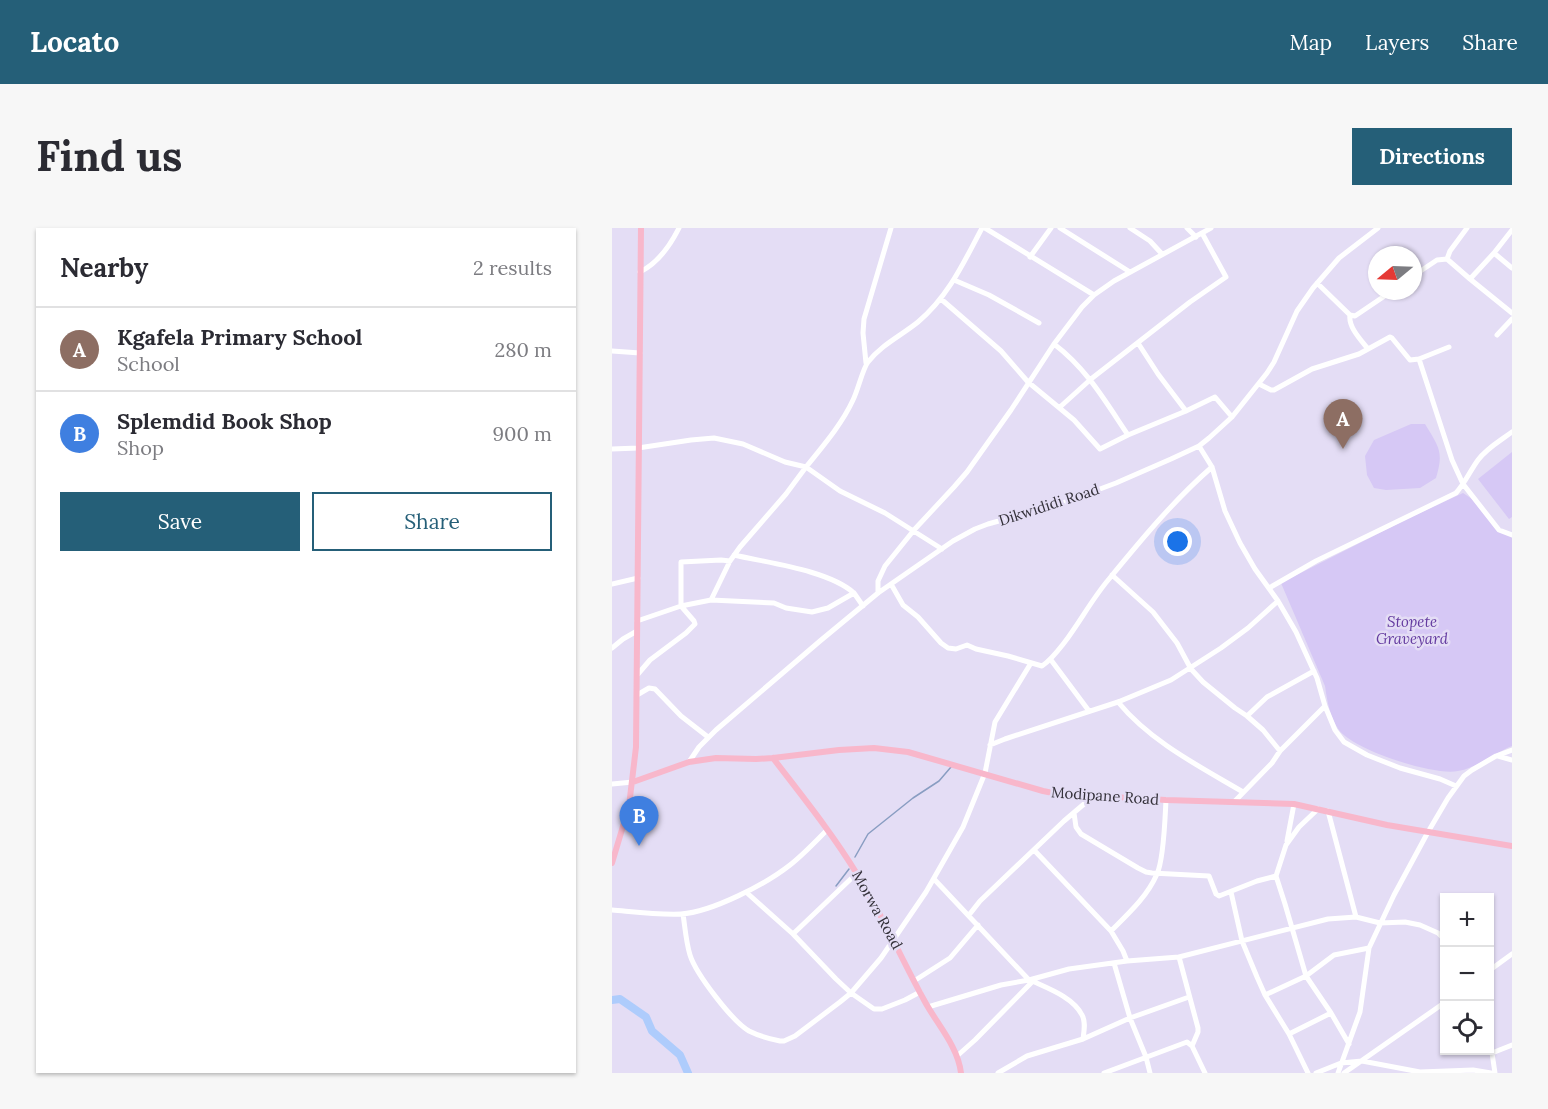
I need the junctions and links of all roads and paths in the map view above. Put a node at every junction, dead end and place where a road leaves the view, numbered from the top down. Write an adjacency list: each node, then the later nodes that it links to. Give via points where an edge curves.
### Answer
1 (641, 228): 21 (main road)
2 (679, 228): 21 (street, via 651,266)
3 (891, 228): 41 (street, via 864,319)
4 (983, 228): 17 (street); 24 (street)
5 (1051, 228): 17 (street)
6 (1060, 228): 22 (street)
7 (1130, 228): 16 (street)
8 (1187, 228): 14 (street)
9 (1211, 228): 13 (street)
10 (1378, 228): 25 (street, Dikwididi Road, via 1339,258)
11 (1467, 228): 18 (street)
12 (1512, 231): 15 (street)
13 (1202, 233): 14 (street); 34 (street, via 1226,277)
14 (1196, 237): 16 (street)
15 (1494, 253): 19 (street); 23 (street)
16 (1162, 254): 22 (street)
17 (1030, 257): 26 (street)
18 (1447, 259): 20 (street, via 1437,260); 23 (street)
19 (1512, 268)
20 (1422, 270)
21 (640, 272): 39 (main road)
22 (1130, 272): 26 (street)
23 (1470, 279): 29 (street)
24 (954, 280): 27 (street); 32 (street)
25 (1317, 283): 30 (street); 44 (street, Dikwididi Road, via 1297,311 1274,362)
26 (1094, 295): 35 (street)
27 (941, 299): 41 (street); 43 (street, via 1001,351)
28 (1379, 300): 30 (street, via 1358,315)
29 (1512, 313)
30 (1350, 315): 37 (street, via 1352,328)
31 (1512, 319): 33 (street)
32 (1039, 323)
33 (1497, 335)
34 (1138, 342): 42 (street); 46 (street)
35 (1054, 344): 42 (street); 43 (street)
36 (1449, 347): 40 (street)
37 (1368, 350): 40 (street, via 1391,337 1410,360); 44 (street, via 1312,369 1273,390)
38 (612, 351): 39 (street)
39 (640, 353): 52 (main road)
40 (1419, 358): 55 (street)
41 (866, 363): 53 (street, via 853,401)
42 (1091, 379): 45 (street); 49 (street)
43 (1028, 382): 45 (street); 56 (street, via 973,464)
44 (1259, 384): 47 (street, Dikwididi Road)
45 (1060, 407): 49 (street, via 1100,449)
46 (1186, 411): 47 (street, via 1215,397); 49 (street)
47 (1232, 417): 50 (street, Dikwididi Road)
48 (1512, 432): 55 (street, via 1488,449)
49 (1128, 435)
50 (1198, 446): 54 (street); 58 (street, Dikwididi Road, via 1060,504 975,529)
51 (612, 448): 52 (street)
52 (638, 448): 53 (street, via 714,438); 62 (main road)
53 (806, 467): 56 (street, via 840,491); 59 (street)
54 (1212, 467): 61 (street, via 1154,525); 65 (street, via 1240,543)
55 (1463, 484): 57 (street, via 1499,530); 65 (street, via 1452,495)
56 (914, 530): 58 (street); 67 (street, via 885,566 878,581)
57 (1512, 535)
58 (942, 549): 64 (street, Dikwididi Road)
59 (734, 555): 60 (street); 66 (street, via 806,571 839,582)
60 (730, 561): 68 (street); 70 (street, via 681,562)
61 (1112, 575): 75 (street); 77 (street, via 1166,627)
62 (638, 578): 63 (street); 72 (main road)
63 (612, 584)
64 (891, 584): 67 (street, Dikwididi Road); 76 (street, via 903,605 948,648 966,645)
65 (1269, 588): 69 (street)
66 (854, 593): 68 (street, via 812,612 774,603); 71 (street)
67 (878, 593): 71 (street, Dikwididi Road)
68 (711, 600): 70 (street)
69 (1278, 601): 77 (street); 78 (street)
70 (681, 606): 72 (street); 79 (street, via 694,621 694,627 650,660)
71 (863, 606): 85 (street, Dikwididi Road)
72 (637, 621): 73 (main road)
73 (638, 631): 74 (street); 79 (main road)
74 (612, 648)
75 (1051, 660): 76 (street, via 1042,666); 83 (street)
76 (1031, 663): 86 (street, via 998,715)
77 (1191, 669): 81 (street); 84 (street)
78 (1314, 671): 82 (street); 84 (street, via 1267,697)
79 (638, 675): 80 (main road)
80 (637, 695): 85 (street, via 655,689); 94 (main road)
81 (1118, 702): 83 (street); 97 (street, via 1149,733)
82 (1325, 706): 88 (street); 96 (street, via 1344,742 1400,768)
83 (1089, 711): 86 (street)
84 (1247, 716): 88 (street)
85 (708, 737): 92 (street, Dikwididi Road)
86 (990, 745): 93 (street)
87 (1512, 750): 89 (street)
88 (1280, 751): 97 (street)
89 (1496, 756): 91 (street); 96 (street, via 1472,770)
90 (773, 758): 92 (main road, Modipane Road); 93 (main road, Modipane Road, via 874,748 908,752); 105 (main road, Morwa Road)
91 (1512, 760)
92 (689, 762): 94 (main road, Modipane Road)
93 (985, 773): 98 (main road, Modipane Road, via 1043,791); 114 (street, via 963,827)
94 (633, 782): 95 (street); 110 (main road)
95 (612, 784)
96 (1456, 786): 106 (street)
97 (1243, 792): 100 (street)
98 (1090, 796): 99 (main road, Modipane Road); 104 (street)
99 (1166, 800): 100 (main road, Modipane Road); 112 (street)
100 (1235, 801): 101 (main road, Modipane Road)
101 (1294, 804): 102 (main road, Modipane Road); 107 (street)
102 (1318, 809): 103 (main road, Modipane Road); 107 (street)
103 (1328, 811): 106 (main road, Modipane Road); 120 (street)
104 (1074, 813): 109 (street); 112 (street, via 1081,834 1146,872)
105 (827, 830): 111 (main road, Morwa Road); 115 (street, via 779,874)
106 (1428, 832): 108 (main road, Modipane Road); 121 (street)
107 (1286, 845): 113 (street)
108 (1512, 846)
109 (1034, 850): 119 (street); 124 (street)
110 (612, 863)
111 (857, 873): 125 (street); 127 (main road, Morwa Road)
112 (1158, 873): 116 (street, via 1209,876 1216,894); 124 (street, via 1141,900)
113 (1275, 876): 116 (street); 123 (street)
114 (934, 879): 119 (street); 127 (street)
115 (746, 892): 118 (street); 125 (street)
116 (1231, 892): 128 (street)
117 (612, 910): 118 (street)
118 (683, 914): 139 (street, via 694,964 711,990 749,1030 784,1041)
119 (969, 915): 122 (street)
120 (1356, 917): 121 (street); 123 (street, via 1328,919)
121 (1380, 923): 126 (street, via 1420,925); 129 (street)
122 (978, 926): 136 (street); 137 (street, via 950,958)
123 (1292, 929): 128 (street); 135 (street)
124 (1111, 931): 132 (street)
125 (793, 933): 139 (street)
126 (1440, 935)
127 (894, 940): 137 (main road, Morwa Road); 139 (street)
128 (1242, 941): 131 (street); 140 (street)
129 (1369, 948): 135 (street, via 1334,954); 148 (street, via 1360,1012)
130 (1512, 954): 134 (street)
131 (1179, 957): 132 (street); 141 (street)
132 (1127, 961): 133 (street)
133 (1114, 963): 136 (street); 145 (street)
134 (1494, 966)
135 (1306, 976): 140 (street); 144 (street)
136 (1031, 980): 143 (street); 147 (street, via 1061,994 1077,1008 1085,1023); 151 (street)
137 (914, 981): 138 (main road, Morwa Road)
138 (920, 992): 139 (street, via 878,1010); 143 (main road, Morwa Road)
139 (851, 993)
140 (1265, 995): 146 (street)
141 (1189, 997): 145 (street); 150 (street, via 1198,1029)
142 (1440, 1005): 153 (street)
143 (928, 1007): 151 (main road, Morwa Road)
144 (1331, 1013): 146 (street); 148 (street)
145 (1130, 1018): 147 (street); 152 (street)
146 (1289, 1034): 160 (street)
147 (1083, 1039): 156 (street, via 1026,1056)
148 (1349, 1044): 154 (street)
149 (1512, 1045): 164 (street, via 1492,1053)
150 (1192, 1046): 152 (street, via 1184,1042); 159 (street)
151 (957, 1056): 155 (main road, Morwa Road)
152 (1146, 1057): 157 (street); 158 (street)
153 (1362, 1061): 154 (street); 163 (street); 164 (street, via 1420,1072)
154 (1341, 1063): 161 (street); 162 (street)
155 (960, 1073)
156 (998, 1073)
157 (1104, 1073)
158 (1150, 1073)
159 (1205, 1073)
160 (1308, 1073)
161 (1316, 1073)
162 (1338, 1073)
163 (1344, 1073)
164 (1493, 1073)

